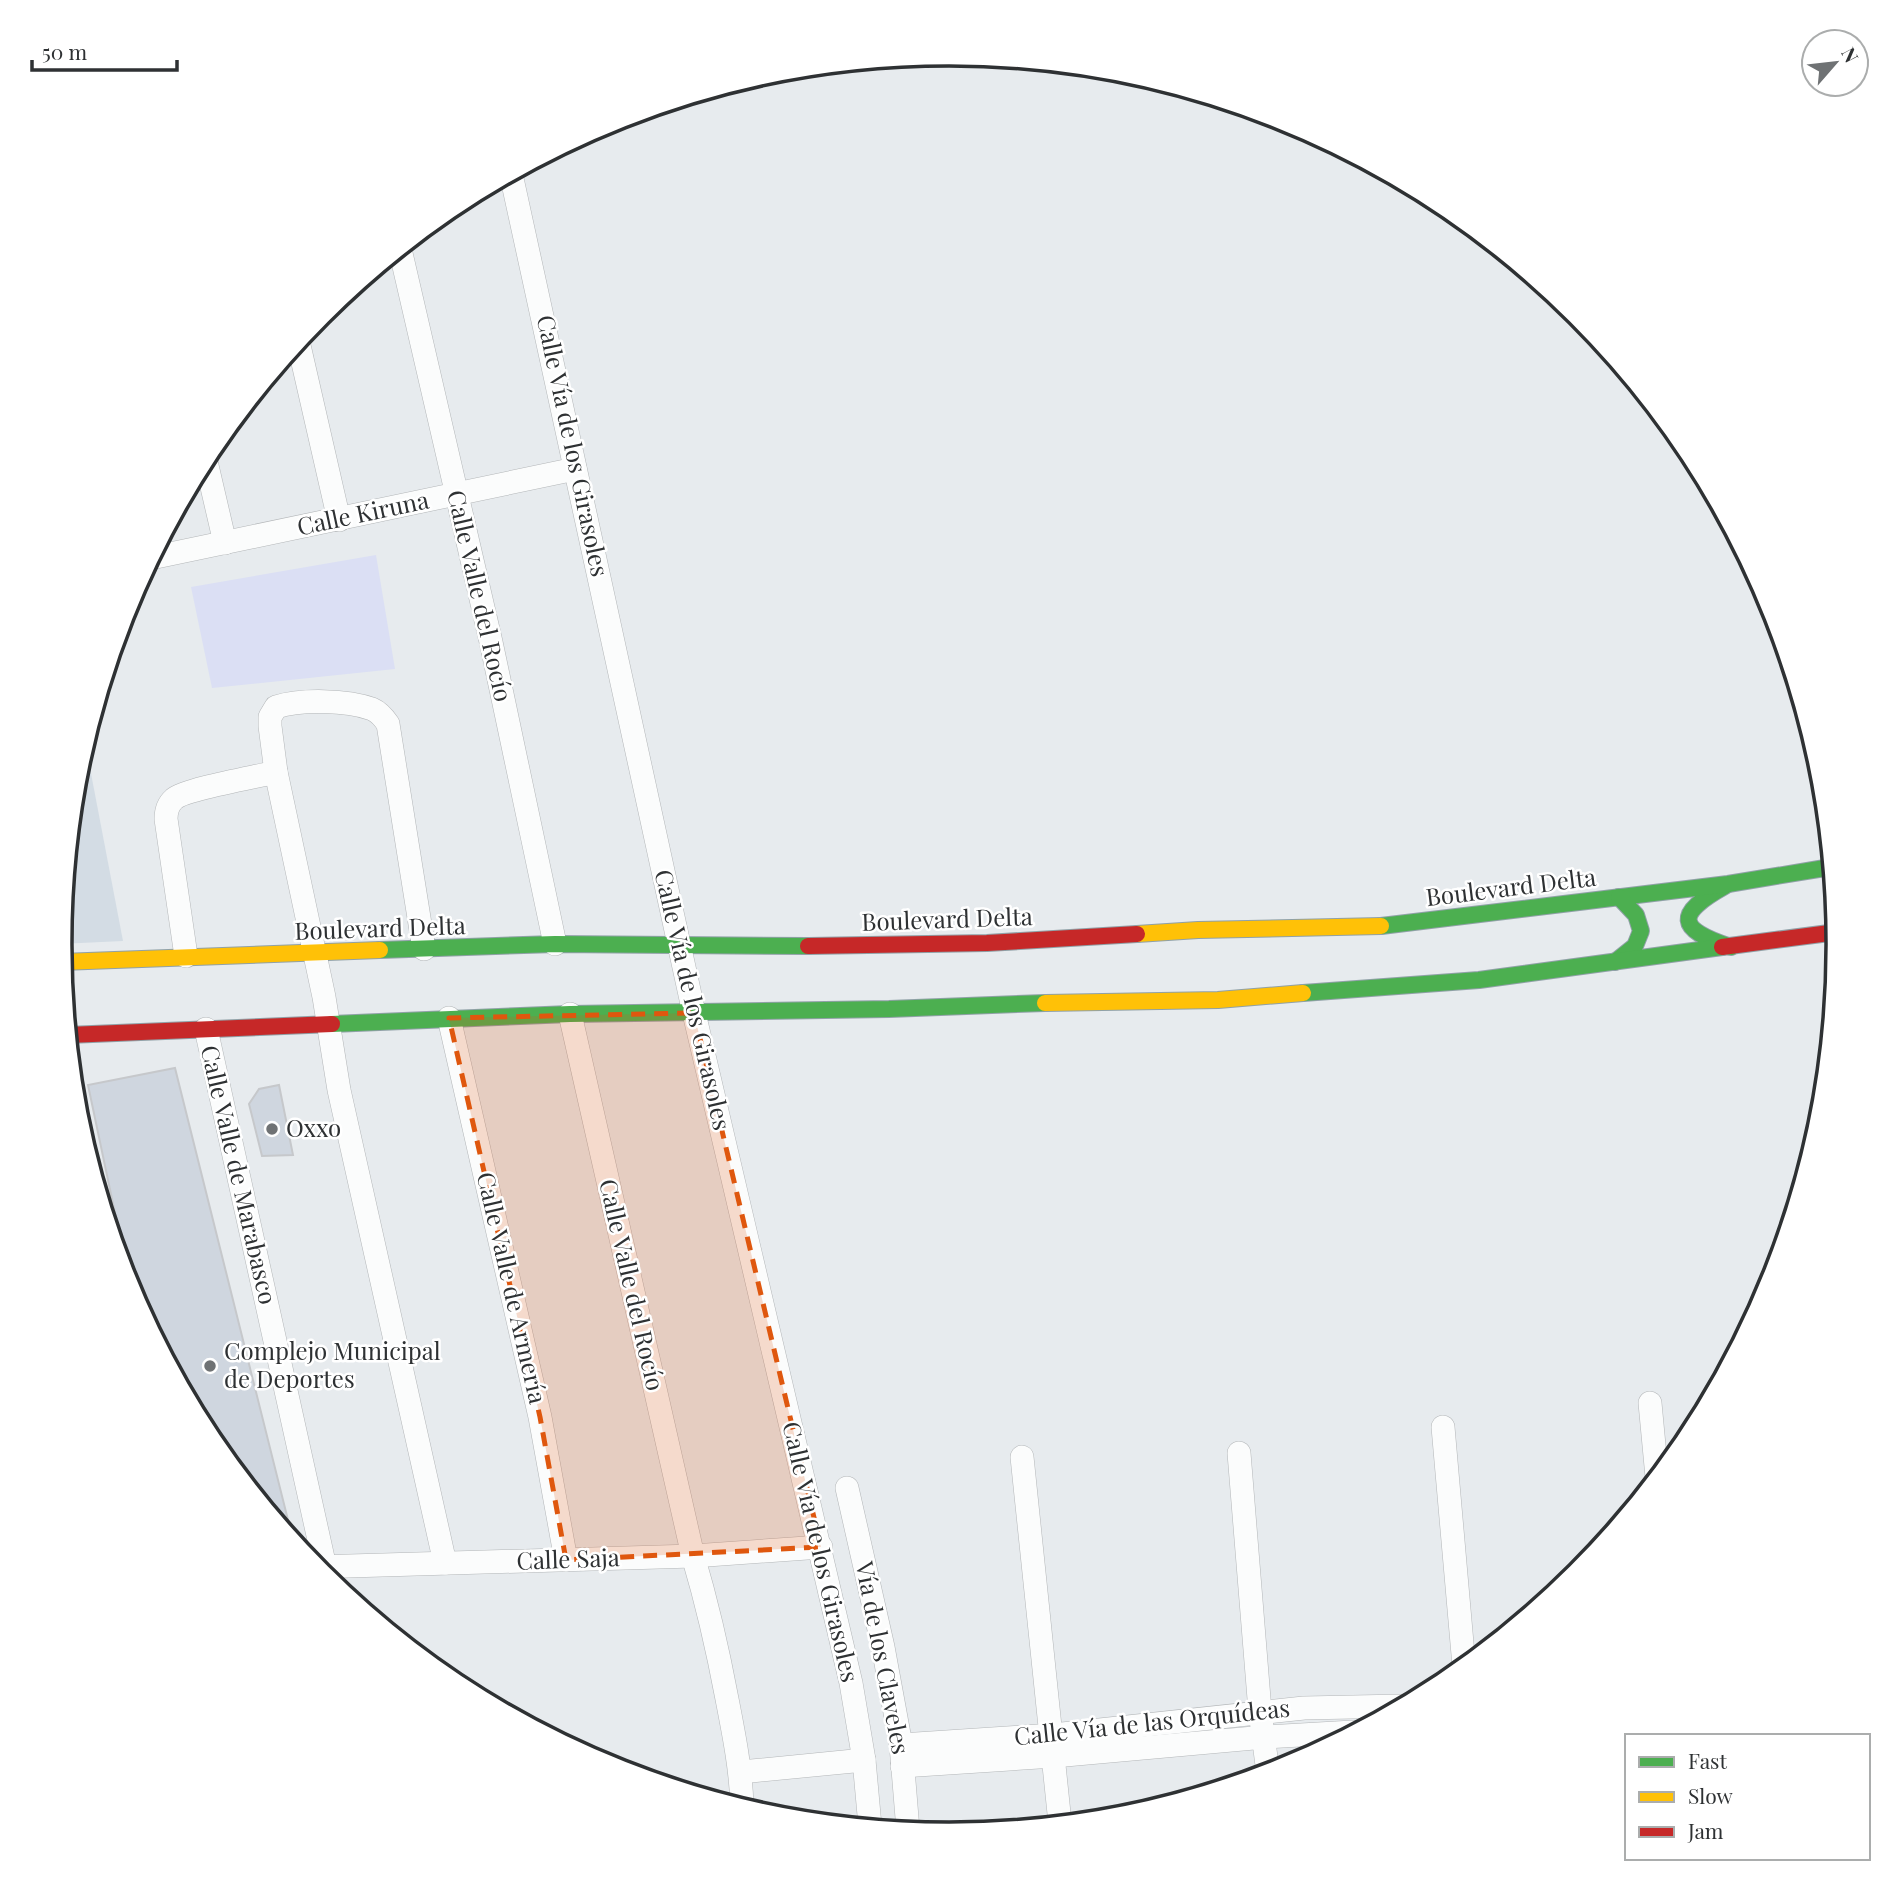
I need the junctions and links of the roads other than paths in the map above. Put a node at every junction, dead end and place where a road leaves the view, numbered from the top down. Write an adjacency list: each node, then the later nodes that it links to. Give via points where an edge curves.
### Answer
1 (513, 182): 4 (street, Calle Vía de los Girasoles)
2 (402, 258): 6 (street, Calle Valle del Rocío)
3 (301, 353): 7 (street)
4 (575, 469): 6 (street, Calle Kiruna); 16 (street, Calle Vía de los Girasoles)
5 (209, 473): 8 (street)
6 (455, 495): 7 (street, Calle Kiruna); 15 (street, Calle Valle del Rocío)
7 (339, 520): 8 (street, Calle Kiruna)
8 (225, 543): 9 (street, Calle Kiruna)
9 (162, 556)
10 (276, 772): 18 (street, via 270,717 276,707 326,702 375,710 388,724); 19 (street); 20 (street, via 190,791 166,810)
11 (1823, 868): 12 (main road, Boulevard Delta)
12 (1728, 884): 13 (main road, Boulevard Delta); 17 (main road, via 1694,904 1687,918 1699,935)
13 (1619, 897): 16 (main road, Boulevard Delta, via 1381,926 1198,930 987,943); 22 (main road, via 1633,910 1642,935 1634,949)
14 (1826, 934): 17 (main road)
15 (555, 944): 16 (main road, Boulevard Delta); 18 (main road, Boulevard Delta)
16 (679, 946): 23 (street, Calle Vía de los Girasoles)
17 (1731, 947): 22 (main road)
18 (424, 949): 19 (main road, Boulevard Delta)
19 (313, 955): 20 (main road, Boulevard Delta); 26 (street)
20 (186, 956): 21 (main road, Boulevard Delta)
21 (72, 961)
22 (1615, 962): 23 (main road, via 1479,980 1217,1000)
23 (694, 1013): 24 (main road); 35 (street, Calle Vía de los Girasoles)
24 (570, 1014): 25 (main road); 37 (street, Calle Valle del Rocío)
25 (449, 1018): 26 (main road); 38 (street, Calle Valle de Armería, via 540,1417)
26 (328, 1024): 27 (main road); 39 (street)
27 (206, 1029): 28 (main road); 36 (street, Calle Valle de Marabasco)
28 (76, 1035)
29 (1650, 1403): 33 (street)
30 (1443, 1427): 41 (street)
31 (1239, 1453): 43 (street)
32 (1023, 1457): 46 (street)
33 (1656, 1463)
34 (847, 1488): 47 (street, Vía de los Claveles)
35 (821, 1548): 37 (street, Calle Saja); 48 (street, Calle Vía de los Girasoles)
36 (317, 1551)
37 (693, 1556): 38 (street, Calle Saja); 50 (street, Calle Valle del Rocío)
38 (566, 1560): 39 (street, Calle Saja)
39 (445, 1563): 40 (street, Calle Saja)
40 (332, 1567)
41 (1463, 1655)
42 (1384, 1706): 43 (street, Calle Vía de las Orquídeas)
43 (1260, 1711): 45 (street); 46 (street, Calle Vía de las Orquídeas)
44 (1332, 1733): 45 (street, Calle Vía de las Orquídeas)
45 (1265, 1737): 46 (street, Calle Vía de las Orquídeas); 49 (street)
46 (1053, 1746): 47 (street, Calle Vía de las Orquídeas); 52 (street)
47 (902, 1755): 54 (street, Vía de los Claveles)
48 (864, 1760): 50 (street); 53 (street, Calle Vía de los Girasoles)
49 (1267, 1762)
50 (741, 1772): 51 (street, Calle Valle del Rocío)
51 (742, 1797)
52 (1059, 1814)
53 (869, 1818)
54 (907, 1821)

